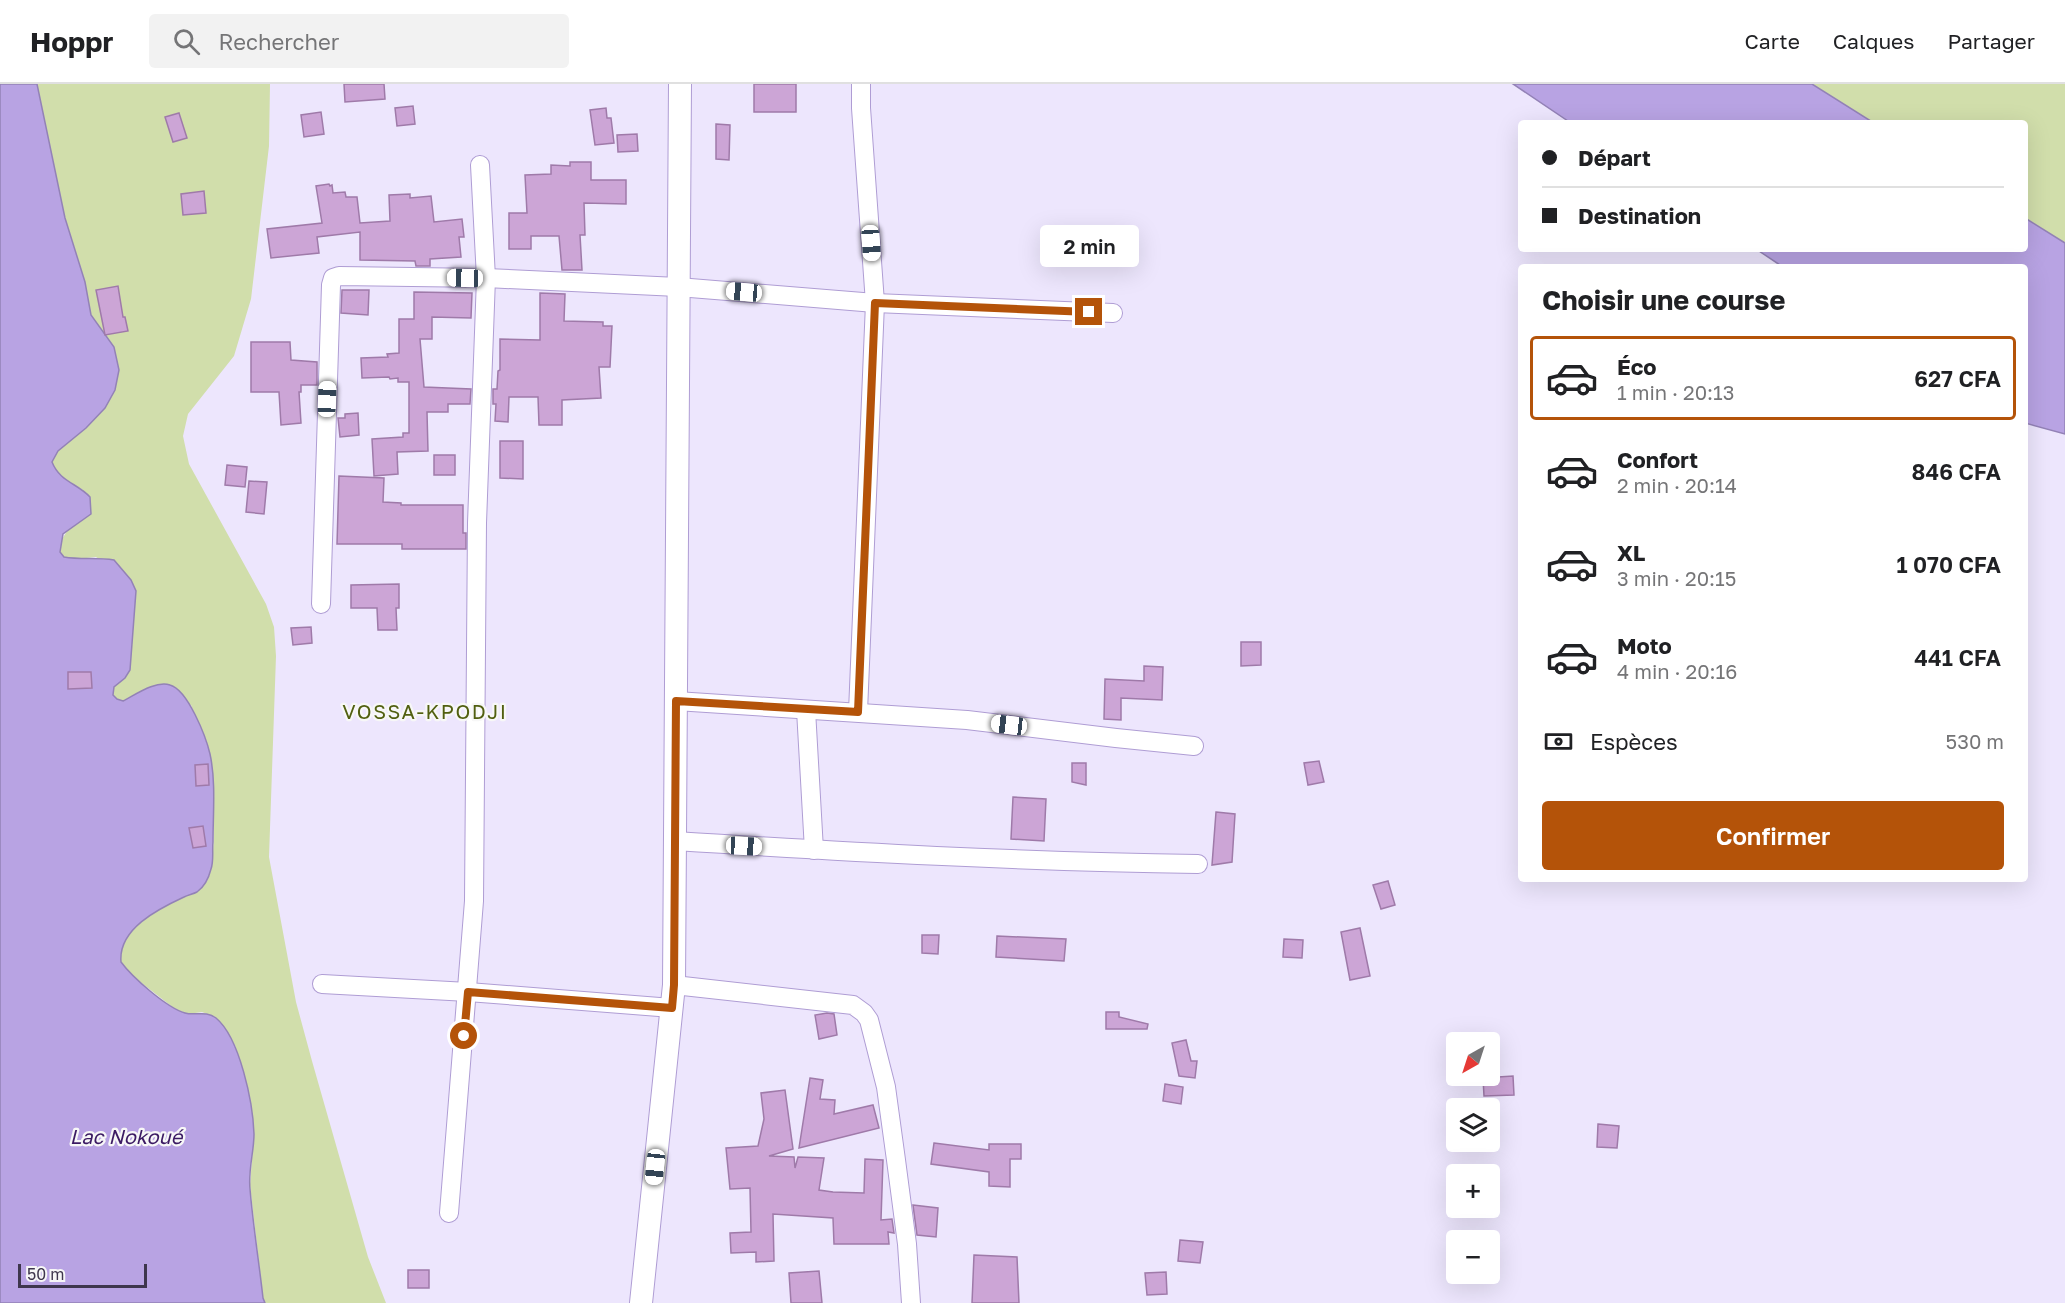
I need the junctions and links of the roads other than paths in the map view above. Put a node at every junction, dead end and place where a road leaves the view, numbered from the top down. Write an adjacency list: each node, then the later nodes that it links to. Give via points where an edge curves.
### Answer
1 (680, 84): 5 (street)
2 (861, 84): 6 (street)
3 (480, 165): 4 (street)
4 (486, 278): 5 (street); 8 (street, via 333,278); 18 (street, via 477,523 474,901)
5 (678, 287): 6 (street); 9 (street)
6 (875, 303): 7 (street); 11 (street)
7 (1113, 313)
8 (321, 604)
9 (676, 701): 10 (street); 13 (street)
10 (806, 710): 11 (street); 14 (street)
11 (858, 712): 12 (street, via 967,720)
12 (1194, 746)
13 (675, 841): 14 (street); 17 (street)
14 (814, 850): 15 (street)
15 (1198, 864)
16 (322, 984): 18 (street)
17 (674, 985): 19 (street); 22 (street, via 853,1005 864,1013 886,1087 907,1244)
18 (468, 992): 19 (street); 20 (street)
19 (672, 1008): 21 (street)
20 (449, 1213)
21 (641, 1303)
22 (910, 1303)

